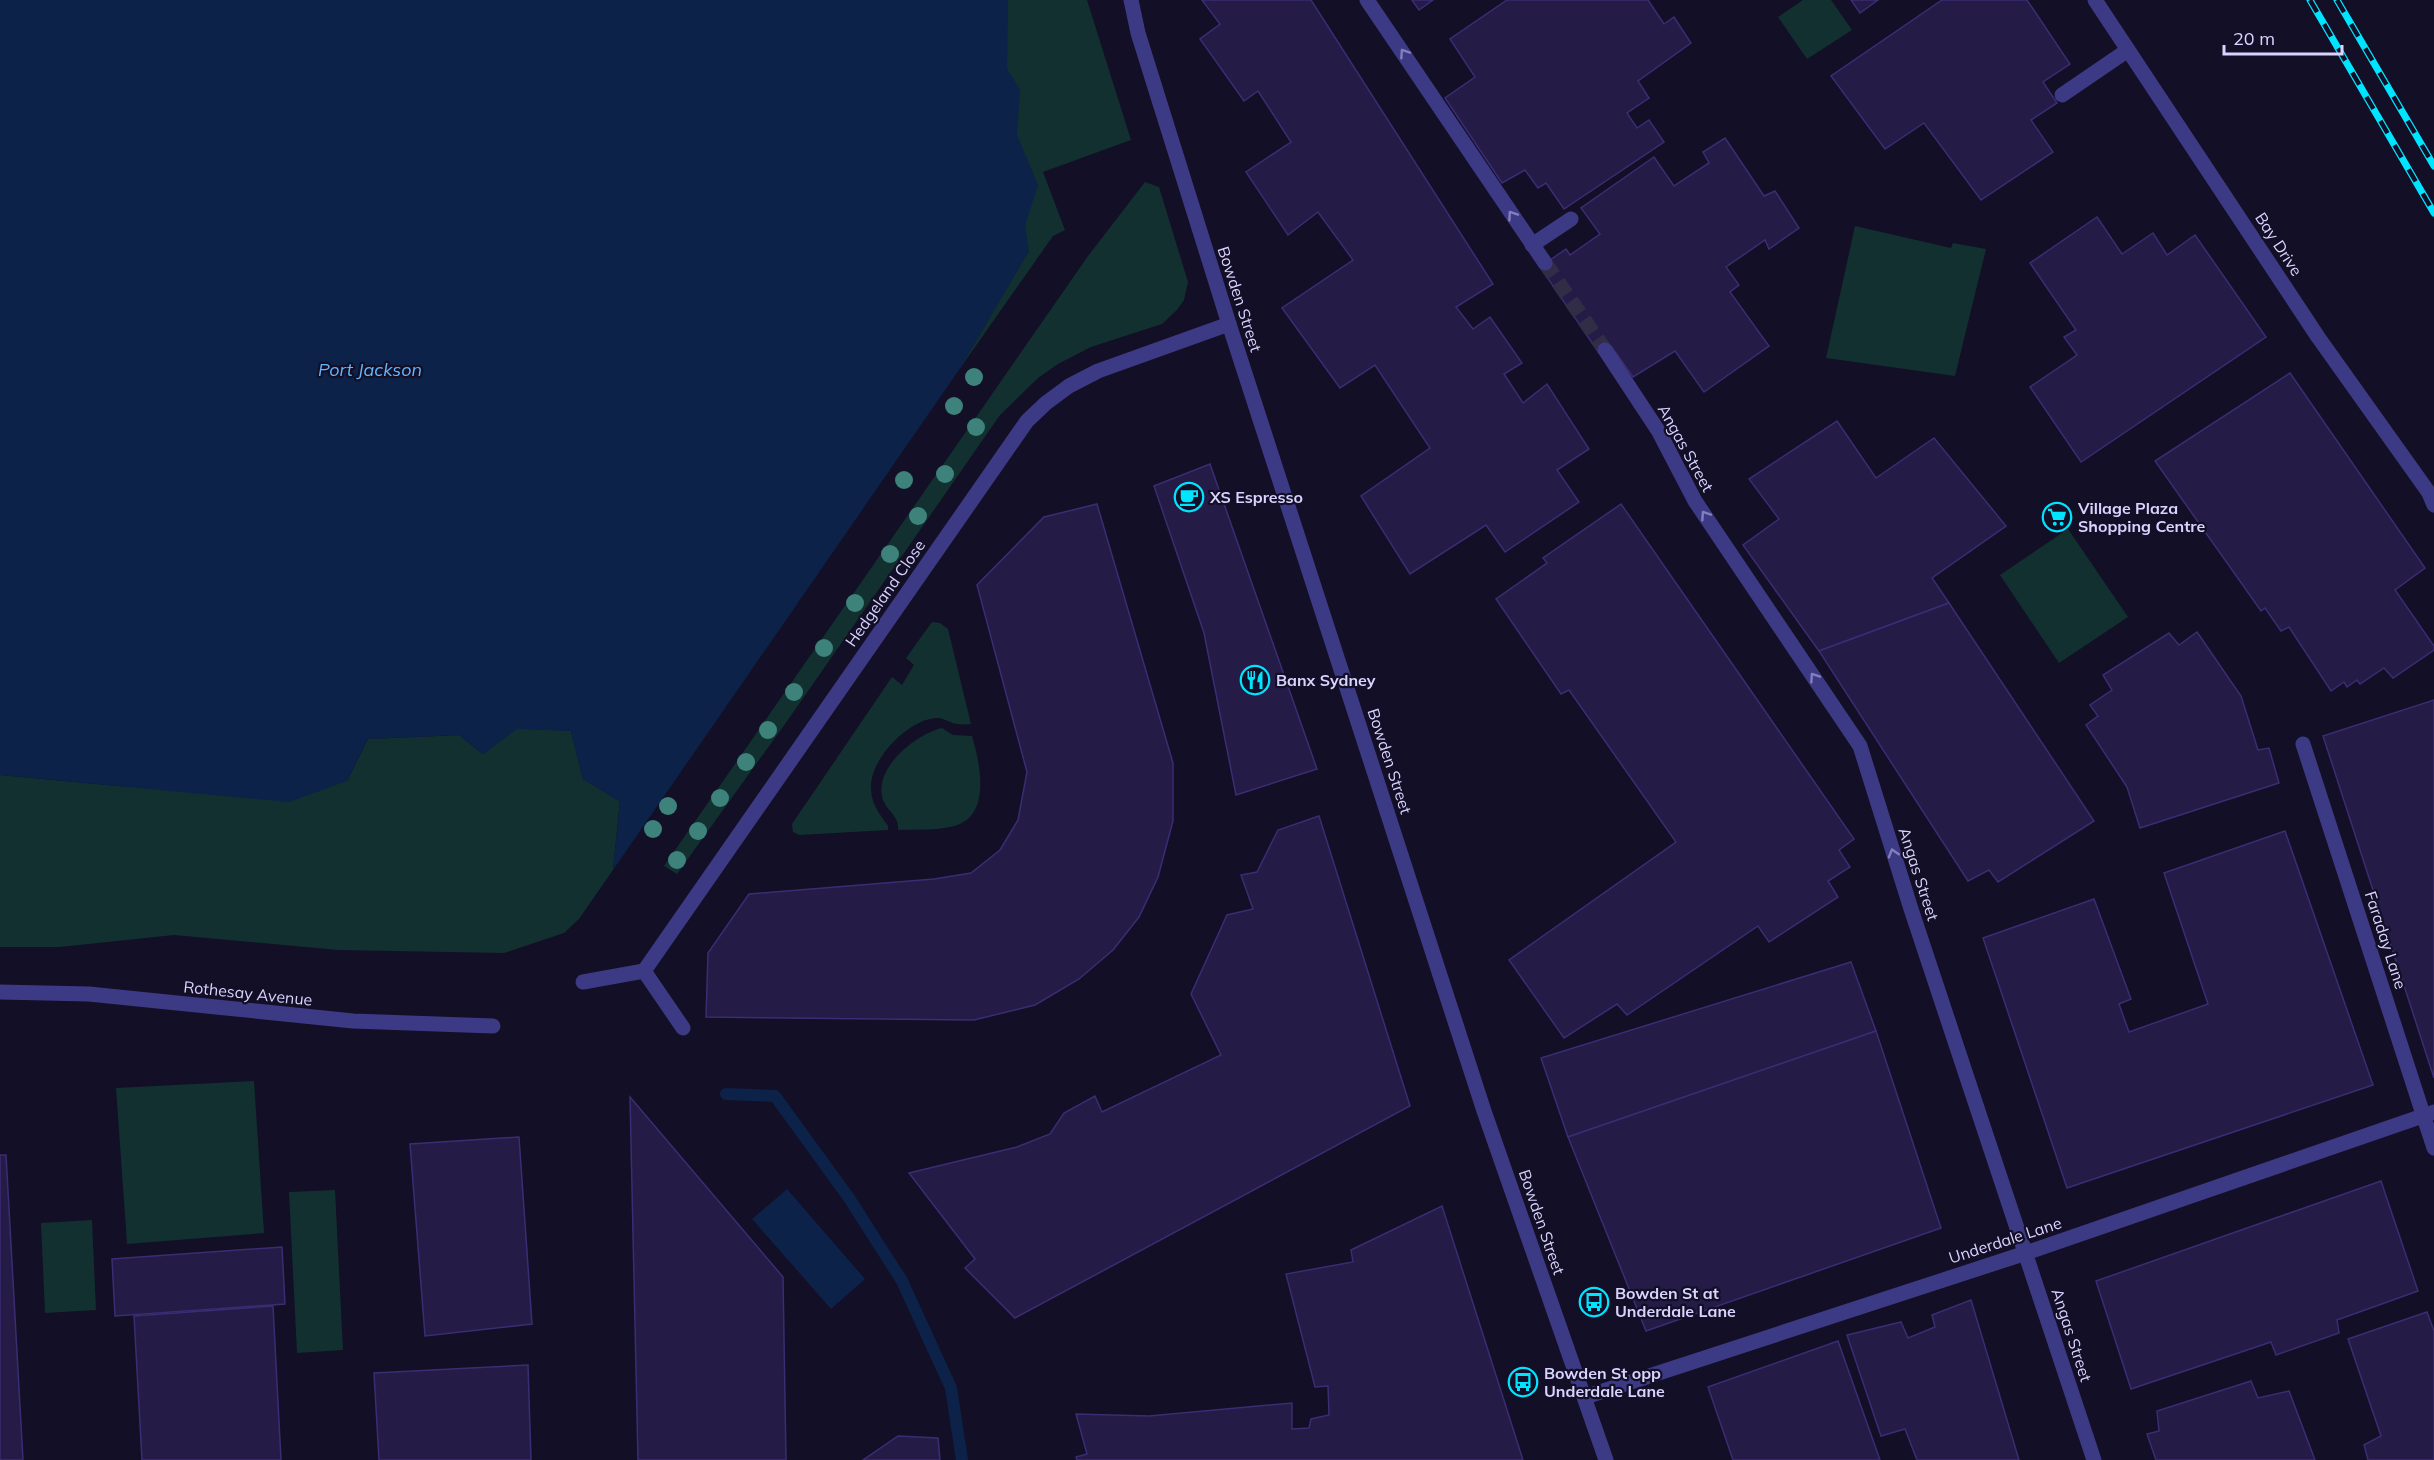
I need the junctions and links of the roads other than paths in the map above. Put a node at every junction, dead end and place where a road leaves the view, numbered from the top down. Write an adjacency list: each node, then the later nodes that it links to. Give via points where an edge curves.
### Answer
1 (1131, 0): 9 (street, Bowden Street)
2 (1367, 0): 7 (street, one-way to 2)
3 (2095, 0): 4 (street, Bay Drive)
4 (2128, 50): 5 (street); 11 (street, Bay Drive)
5 (2061, 95)
6 (1571, 219): 7 (street)
7 (1532, 245): 8 (street)
8 (1545, 263)
9 (1228, 324): 13 (street, Hedgeland Close, via 1098,371 1054,397 1027,421); 21 (street, Bowden Street, via 1484,1111)
10 (1605, 350): 20 (street, Angas Street, one-way to 10, via 1860,746 1695,501 1659,432)
11 (2434, 505)
12 (2303, 744): 18 (street, Faraday Lane)
13 (644, 971): 14 (street); 17 (street)
14 (583, 982)
15 (0, 992): 16 (street, Rothesay Avenue, via 89,994 353,1022)
16 (493, 1026)
17 (683, 1028)
18 (2429, 1114): 19 (street, Faraday Lane); 20 (street, Underdale Lane)
19 (2434, 1148)
20 (2026, 1252): 21 (street, Underdale Lane); 23 (street, Angas Street)
21 (1585, 1397): 22 (street, Bowden Street)
22 (1606, 1460)
23 (2094, 1460)

